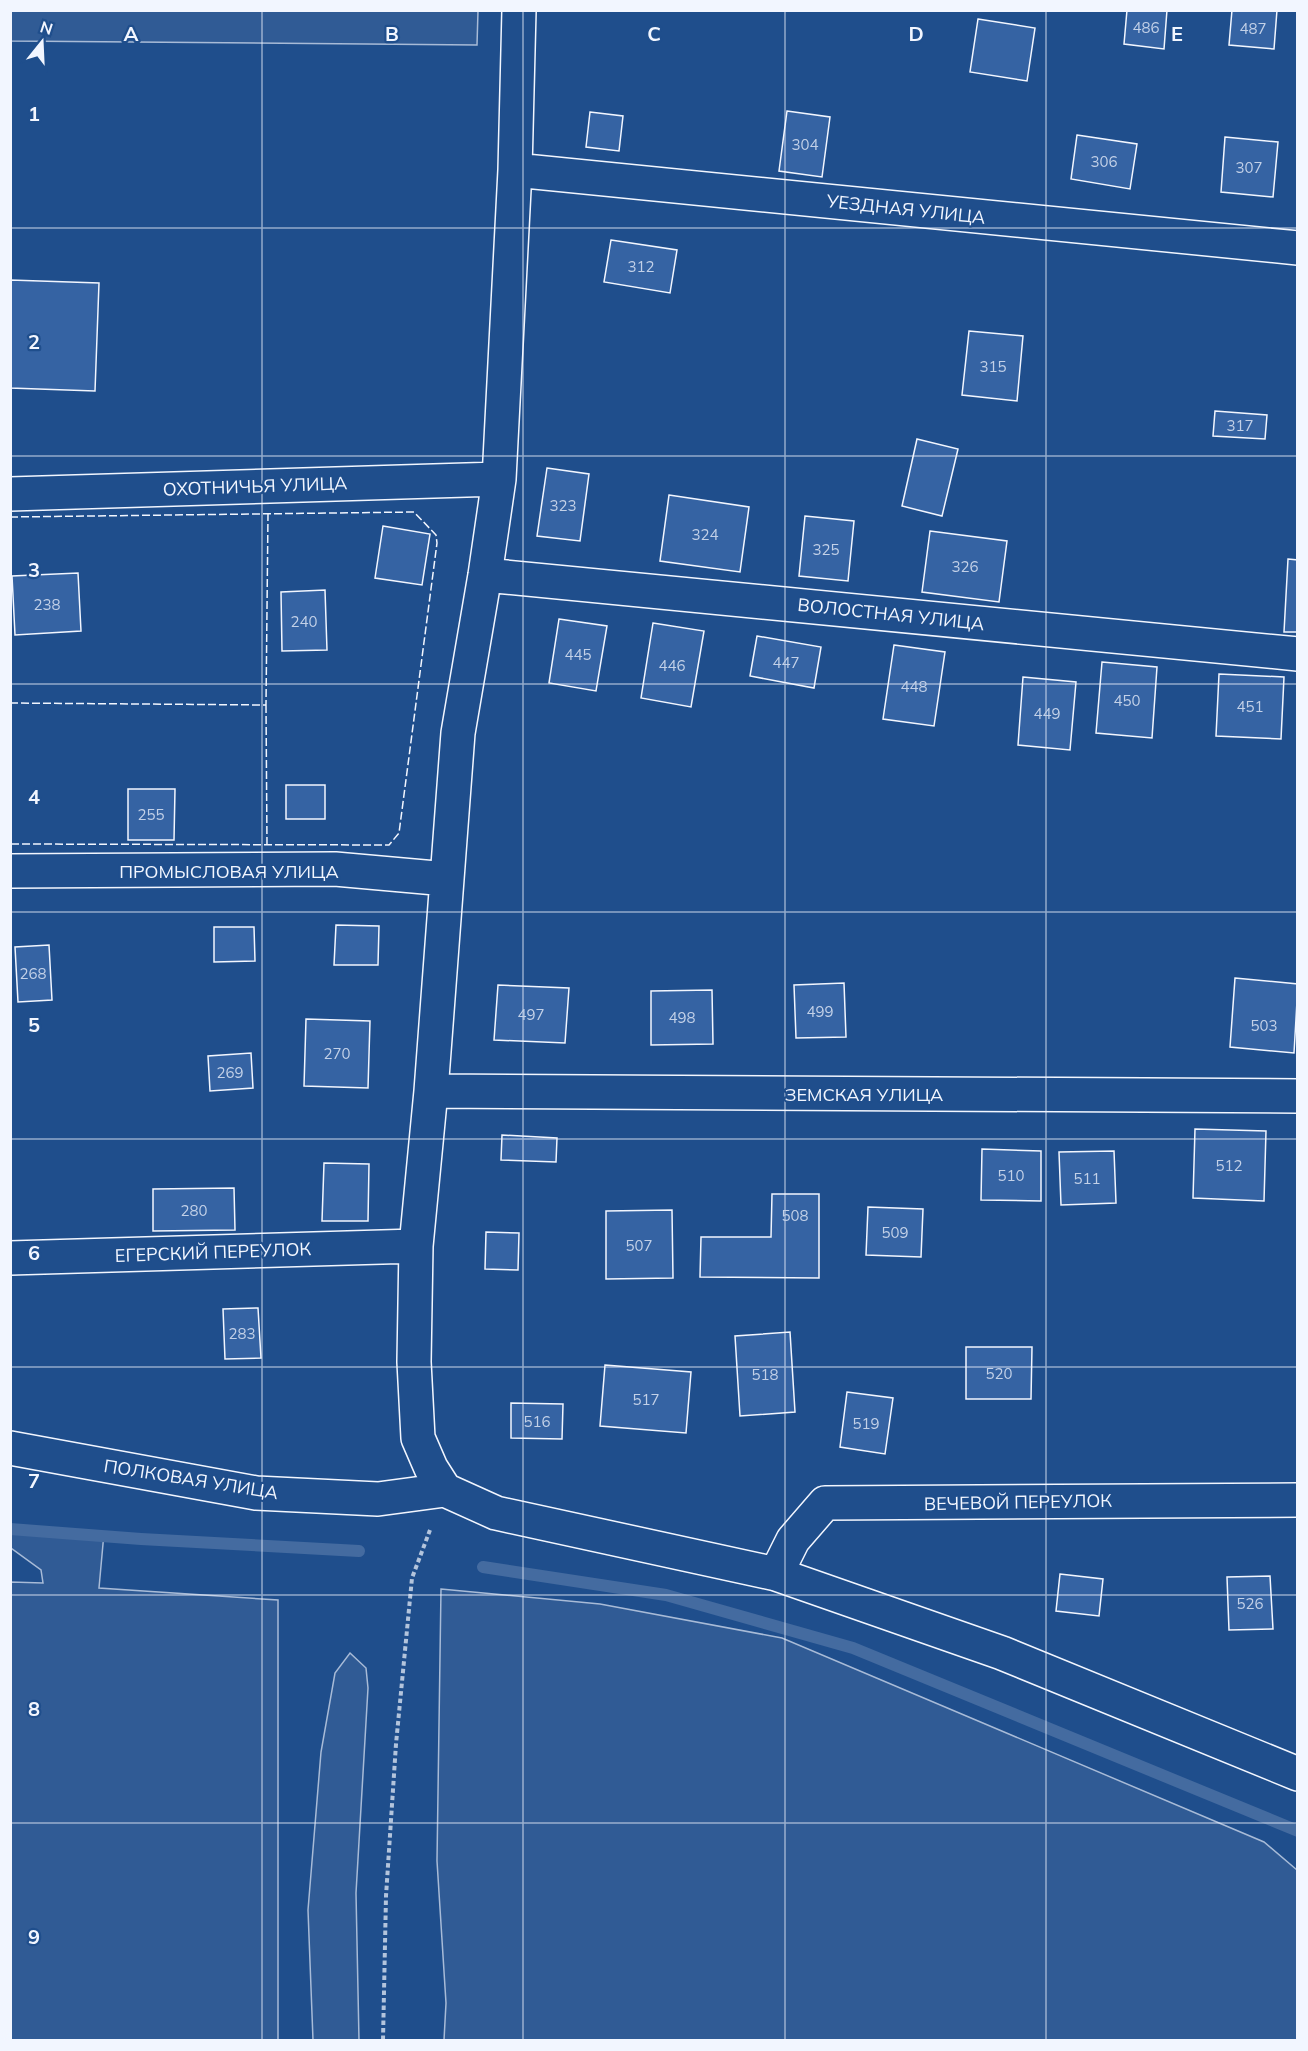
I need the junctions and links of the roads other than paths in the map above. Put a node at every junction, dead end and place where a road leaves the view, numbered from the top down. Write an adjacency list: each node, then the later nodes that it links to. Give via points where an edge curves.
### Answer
1 (519, 10): 2 (street)
2 (515, 170): 3 (street, УЕЗДНАЯ УЛИЦА); 4 (street)
3 (1298, 248)
4 (499, 479): 5 (street, ОХОТНИЧЬЯ УЛИЦА); 6 (street)
5 (10, 494)
6 (485, 574): 7 (street, ВОЛОСТНАЯ УЛИЦА); 9 (street, via 458,733)
7 (1298, 654)
8 (10, 871): 9 (street, ПРОМЫСЛОВАЯ УЛИЦА, via 335,869)
9 (447, 879): 10 (street)
10 (431, 1091): 11 (street, ЗЕМСКАЯ УЛИЦА); 12 (street)
11 (1298, 1096)
12 (416, 1246): 13 (street, ЕГЕРСКИЙ ПЕРЕУЛОК); 15 (street, via 414,1362 418,1438)
13 (10, 1258)
14 (10, 1448): 15 (street, ПОЛКОВАЯ УЛИЦА, via 256,1493 378,1499)
15 (445, 1490): 17 (street, via 496,1513)
16 (1298, 1500): 17 (street, ВЕЧЕВОЙ ПЕРЕУЛОК, via 825,1503 793,1540)
17 (776, 1574): 18 (street, via 1002,1653)
18 (1298, 1774)

